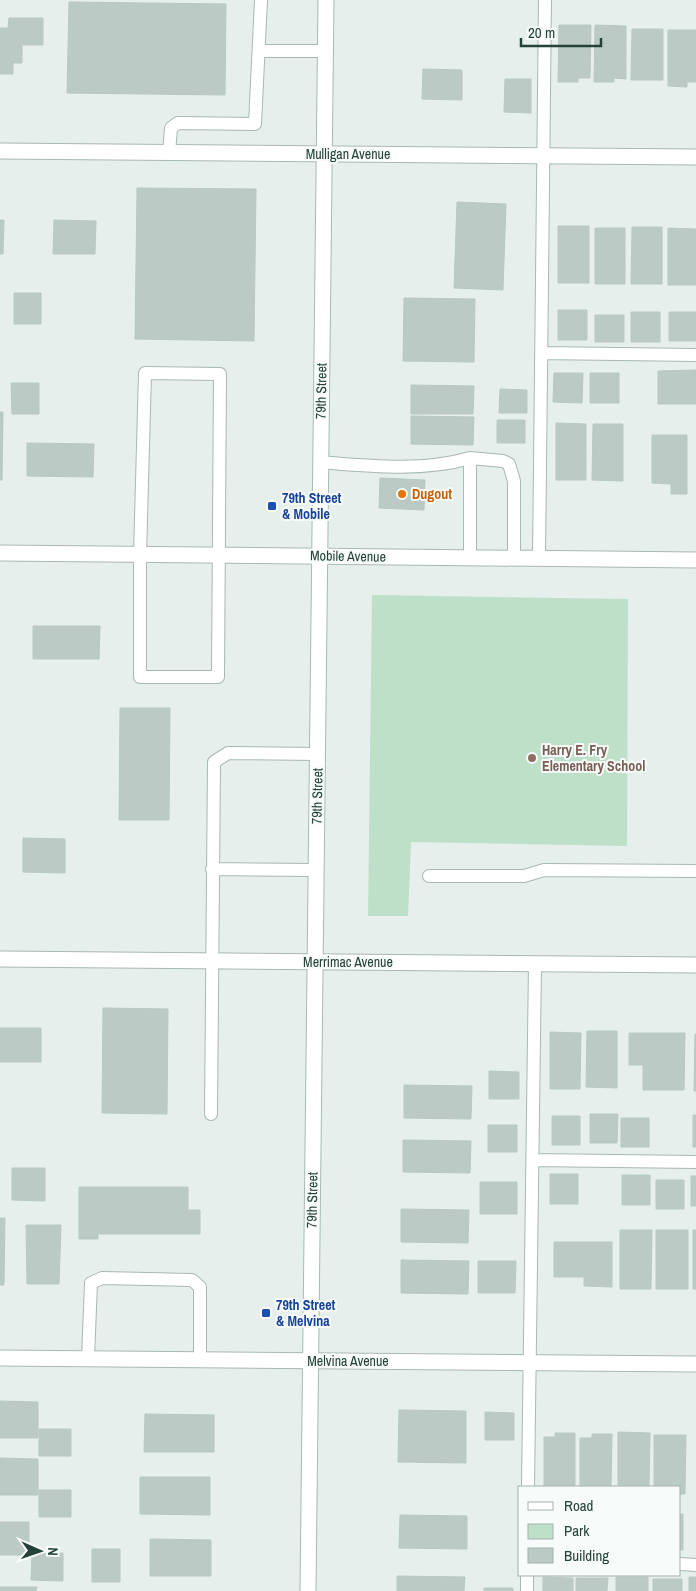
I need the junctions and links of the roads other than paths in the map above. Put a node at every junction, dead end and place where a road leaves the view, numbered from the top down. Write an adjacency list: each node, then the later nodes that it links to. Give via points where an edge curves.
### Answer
1 (262, 0): 4 (lane)
2 (326, 0): 5 (street, 79th Street)
3 (546, 0): 9 (lane)
4 (260, 51): 5 (lane); 7 (lane, via 255,124 178,122 171,128)
5 (325, 51): 8 (street, 79th Street)
6 (0, 152): 7 (street, Mulligan Avenue)
7 (169, 153): 8 (street, Mulligan Avenue)
8 (324, 154): 9 (street, Mulligan Avenue); 14 (street, 79th Street)
9 (544, 155): 10 (street, Mulligan Avenue); 11 (lane)
10 (696, 157)
11 (541, 353): 12 (lane); 21 (lane)
12 (696, 355)
13 (470, 458): 14 (lane, via 451,464 384,467); 19 (lane); 20 (lane, via 509,464 514,481)
14 (320, 462): 18 (street, 79th Street)
15 (0, 553): 16 (street, Mobile Avenue)
16 (140, 554): 17 (street, Mobile Avenue); 17 (lane, via 140,678 218,677); 17 (lane, via 145,373 220,374)
17 (218, 555): 18 (street, Mobile Avenue)
18 (319, 556): 19 (street, Mobile Avenue); 23 (street, 79th Street)
19 (470, 558): 20 (street, Mobile Avenue)
20 (514, 558): 21 (street, Mobile Avenue)
21 (539, 558): 22 (street, Mobile Avenue)
22 (696, 560)
23 (317, 754): 24 (lane, via 228,753 214,762); 25 (street, 79th Street)
24 (212, 870): 25 (lane); 29 (lane)
25 (316, 870): 30 (street, 79th Street)
26 (696, 871): 27 (lane, via 544,870 524,876)
27 (429, 876)
28 (0, 959): 29 (street, Merrimac Avenue)
29 (212, 961): 30 (street, Merrimac Avenue); 33 (lane)
30 (315, 962): 31 (street, Merrimac Avenue); 39 (street, 79th Street)
31 (535, 964): 32 (street, Merrimac Avenue); 34 (lane)
32 (696, 965)
33 (211, 1114)
34 (533, 1160): 35 (lane); 40 (lane)
35 (696, 1162)
36 (0, 1358): 37 (street, Melvina Avenue)
37 (88, 1358): 38 (street, Melvina Avenue); 38 (lane, via 91,1283 102,1278 192,1280 200,1288)
38 (200, 1359): 39 (street, Melvina Avenue)
39 (310, 1360): 40 (street, Melvina Avenue); 46 (street, 79th Street)
40 (530, 1362): 41 (street, Melvina Avenue); 42 (lane)
41 (696, 1364)
42 (528, 1486)
43 (681, 1564): 44 (lane)
44 (696, 1564)
45 (527, 1576): 47 (lane)
46 (308, 1591)
47 (527, 1591)

